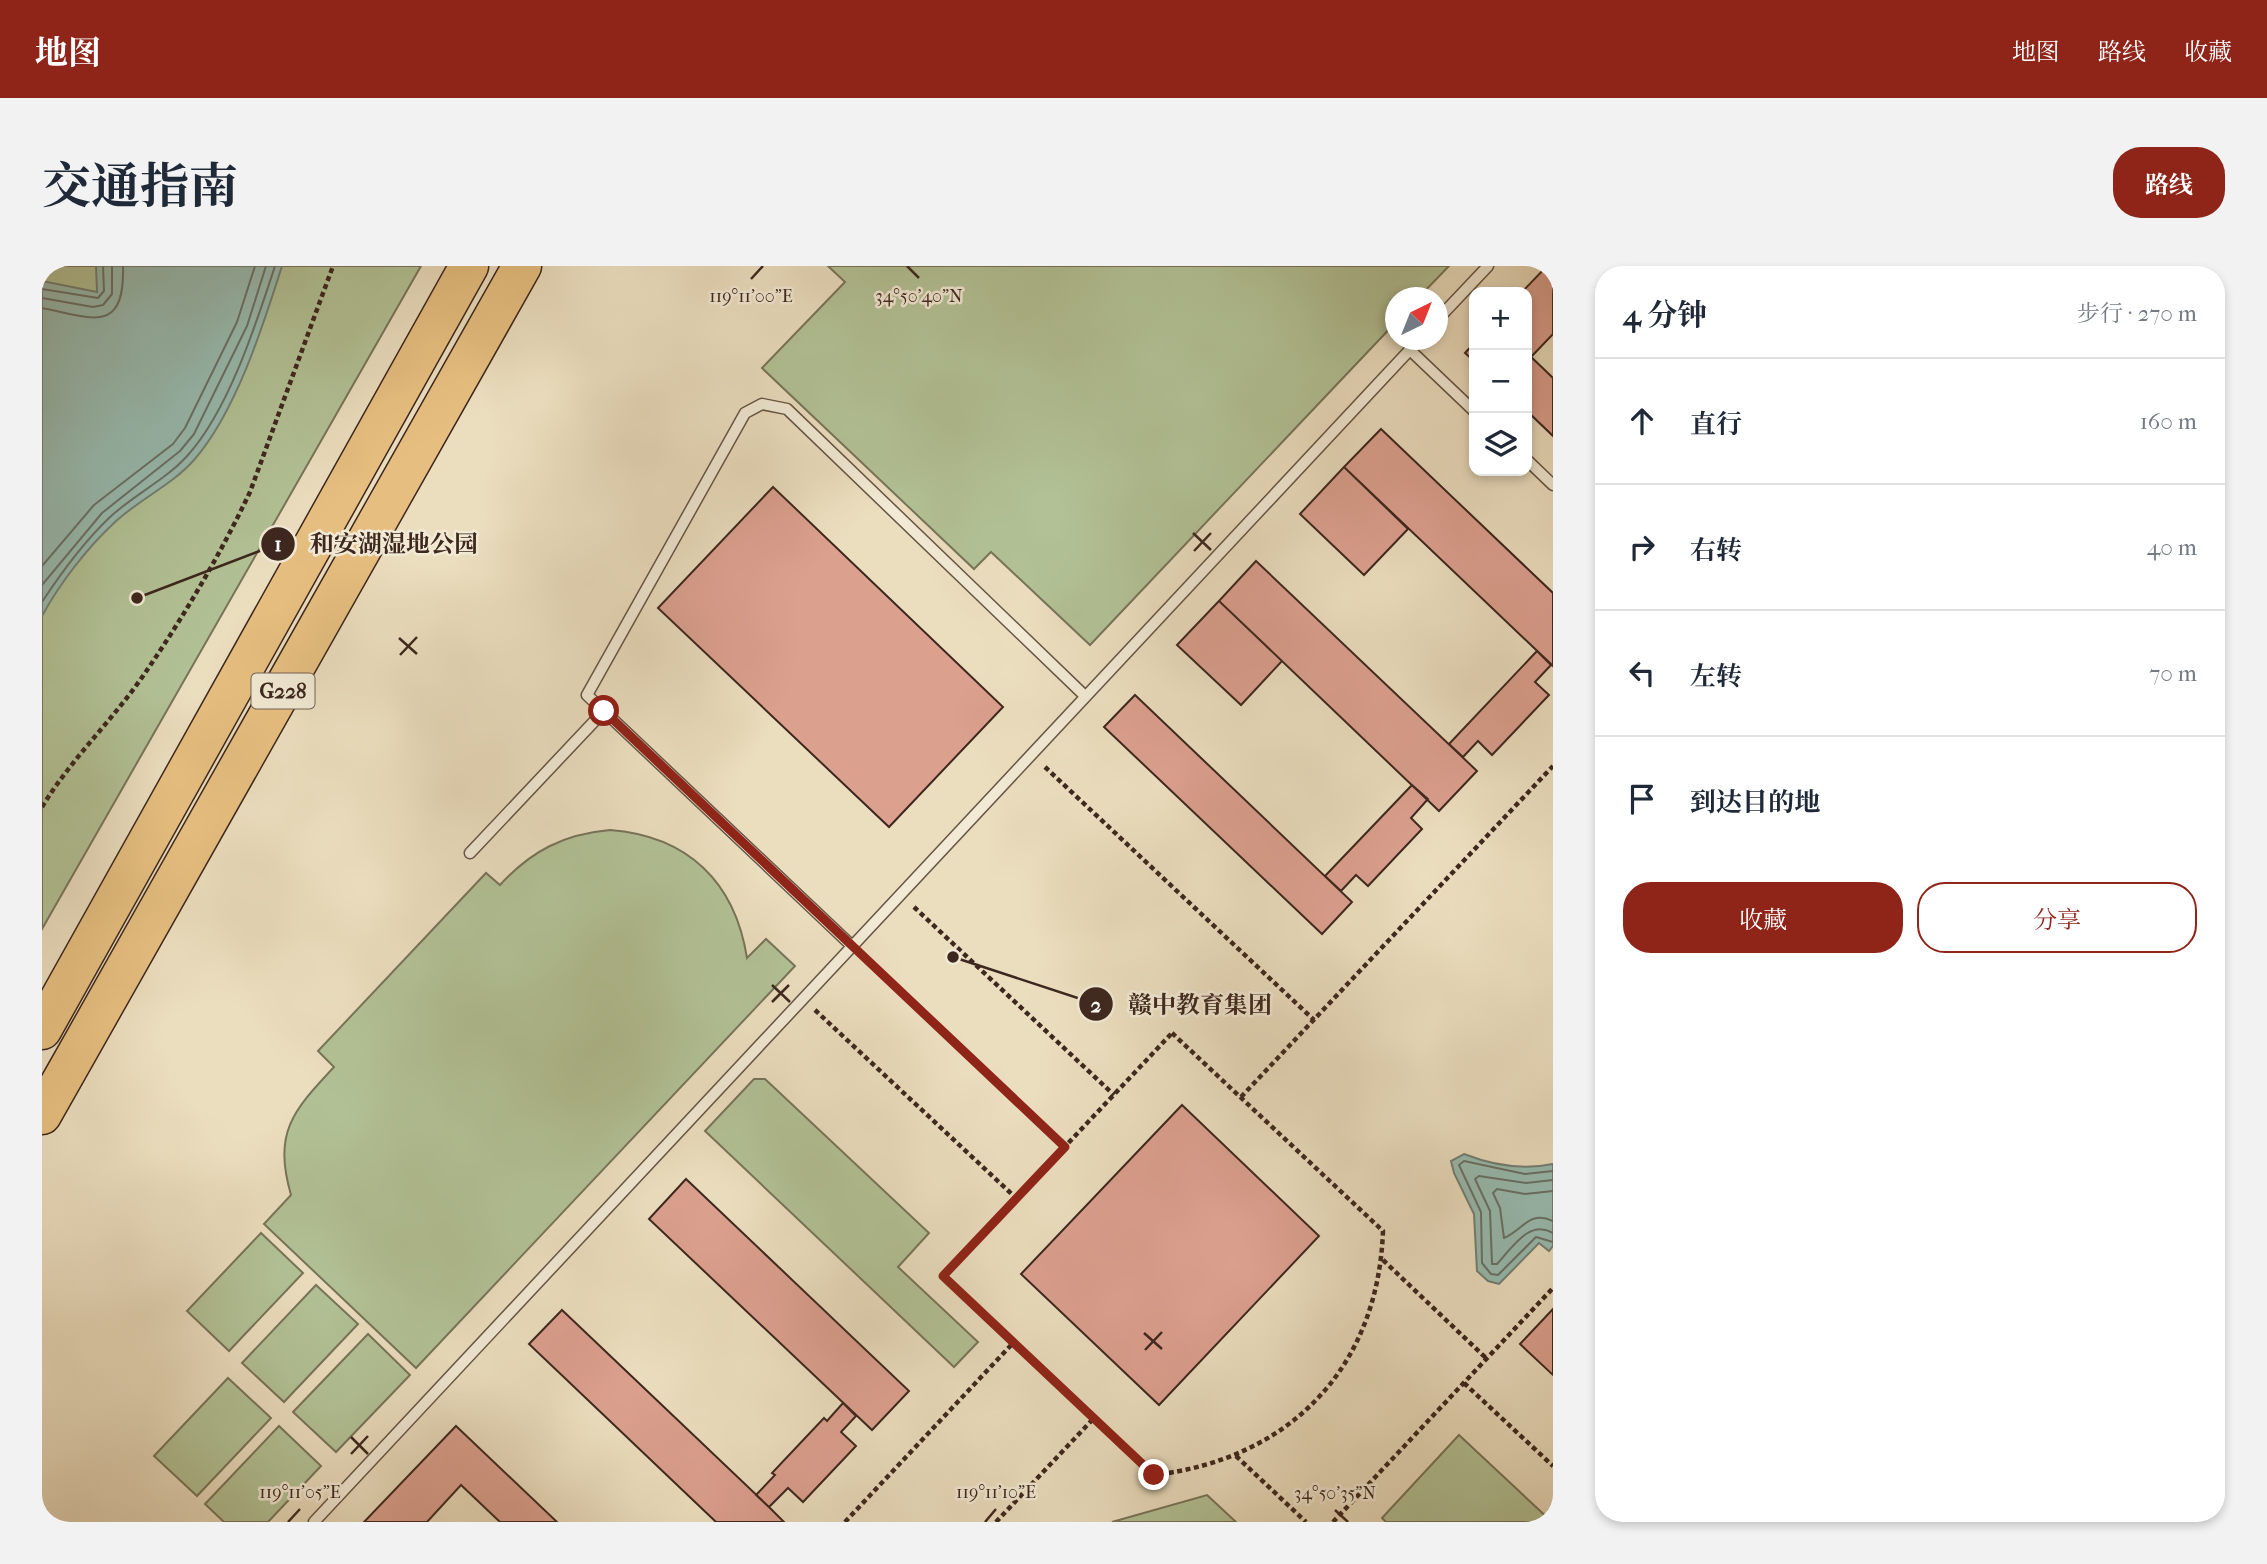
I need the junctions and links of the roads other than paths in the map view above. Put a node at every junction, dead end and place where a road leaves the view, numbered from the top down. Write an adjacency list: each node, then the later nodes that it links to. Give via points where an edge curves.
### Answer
1 (469, 266): 13 (highway, G228)
2 (522, 266): 14 (highway, G228)
3 (1488, 266): 4 (lane)
4 (1448, 308)
5 (1410, 350): 6 (lane); 9 (lane)
6 (1469, 406)
7 (1532, 465): 8 (lane)
8 (1553, 485)
9 (1085, 696): 10 (lane, via 788,409 762,404 745,413 587,695); 12 (lane)
10 (604, 711): 11 (lane); 12 (lane)
11 (470, 853)
12 (852, 946): 15 (lane)
13 (42, 1030)
14 (42, 1115)
15 (314, 1522)

